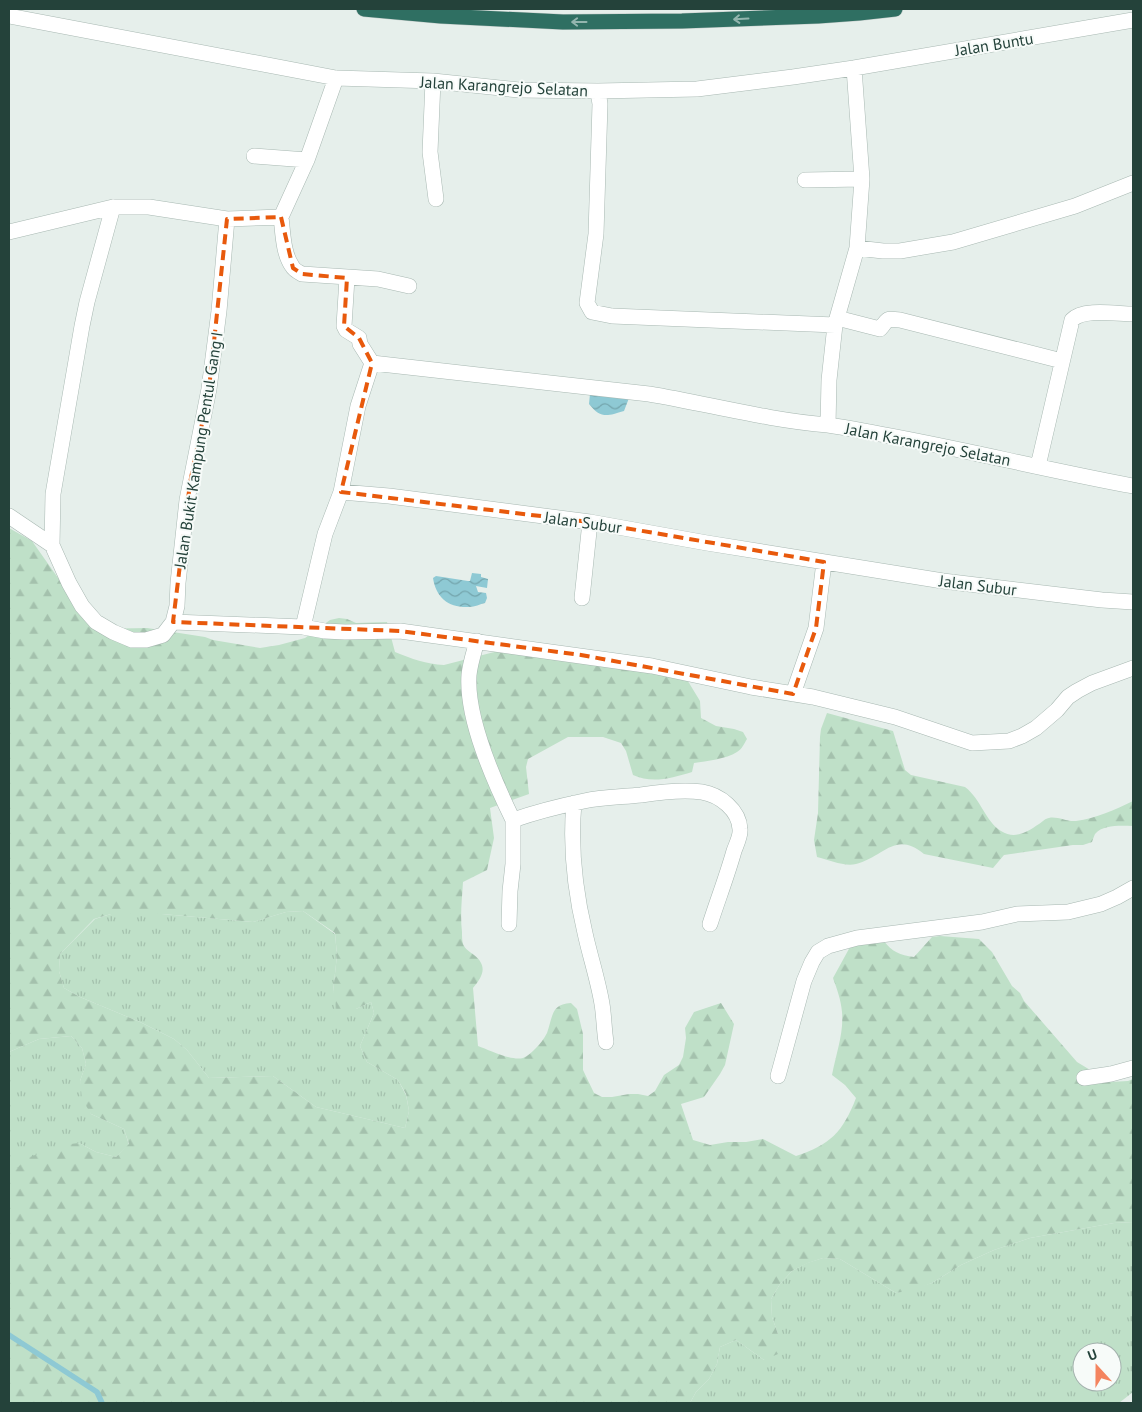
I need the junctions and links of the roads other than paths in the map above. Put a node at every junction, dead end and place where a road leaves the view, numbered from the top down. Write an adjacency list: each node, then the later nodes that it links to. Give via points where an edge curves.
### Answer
1 (364, 9): 2 (highway, one-way to 1, via 682,22 583,22)
2 (895, 9)
3 (9, 16): 6 (street, Jalan Karangrejo Selatan)
4 (1133, 20): 5 (street, Jalan Buntu)
5 (854, 68): 8 (street, Jalan Karangrejo Selatan, via 697,89); 11 (street, Jalan Karangrejo Selatan)
6 (336, 78): 7 (street, Jalan Karangrejo Selatan); 10 (street)
7 (433, 81): 8 (street, Jalan Karangrejo Selatan, via 519,90); 14 (street, via 430,152)
8 (598, 91): 23 (street, via 596,234 587,304 592,312 661,319)
9 (254, 156): 10 (street)
10 (307, 160): 16 (street)
11 (862, 179): 12 (street); 19 (street, Jalan Karangrejo Selatan)
12 (805, 180)
13 (1133, 182): 19 (street, via 1075,206 953,242 900,251)
14 (436, 199)
15 (113, 207): 17 (street, via 149,208); 18 (street); 32 (street, via 82,326 53,494)
16 (281, 217): 17 (street); 20 (street, via 287,255 293,268 302,274)
17 (227, 219): 36 (street, Jalan Bukit Kampung Pentul Gang I, via 209,388 190,483)
18 (9, 232)
19 (857, 248): 23 (street, Jalan Karangrejo Selatan)
20 (347, 278): 21 (street, via 378,279); 25 (street, via 344,326 358,338)
21 (409, 286)
22 (1133, 314): 24 (street, via 1075,316 1070,324)
23 (836, 322): 24 (street, via 880,329 889,319 900,320); 26 (street, Jalan Karangrejo Selatan)
24 (1062, 361): 27 (street)
25 (372, 363): 26 (street, via 649,394 771,419); 29 (street, via 358,406)
26 (828, 425): 27 (street, Jalan Karangrejo Selatan)
27 (1038, 466): 28 (street, Jalan Karangrejo Selatan)
28 (1133, 486)
29 (341, 492): 31 (street, Jalan Subur); 37 (street, via 325,534)
30 (9, 516): 32 (street)
31 (590, 522): 33 (street, Jalan Subur); 34 (street)
32 (52, 545): 36 (street, via 82,606 96,622 132,640 163,635)
33 (824, 562): 35 (street, Jalan Subur, via 943,581); 40 (street, via 816,628)
34 (582, 598)
35 (1133, 602)
36 (174, 622): 37 (street)
37 (303, 627): 38 (street, via 345,632 400,631)
38 (477, 641): 40 (street, via 652,666); 42 (street, via 469,675 472,711 497,788)
39 (1133, 668): 40 (street, via 1077,691 1036,728 1022,736 990,742 972,743 895,717)
40 (794, 694)
41 (574, 804): 42 (street); 45 (street, via 690,791 704,792 725,802 734,810 741,830); 46 (street, via 574,868 584,930 602,1004)
42 (514, 820): 44 (street)
43 (1133, 888): 48 (street, via 1102,904 1077,910 1017,914 982,922 858,938 828,946 818,952 804,980)
44 (509, 924)
45 (710, 924)
46 (606, 1042)
47 (1133, 1068): 49 (street)
48 (778, 1076)
49 (1084, 1078)

